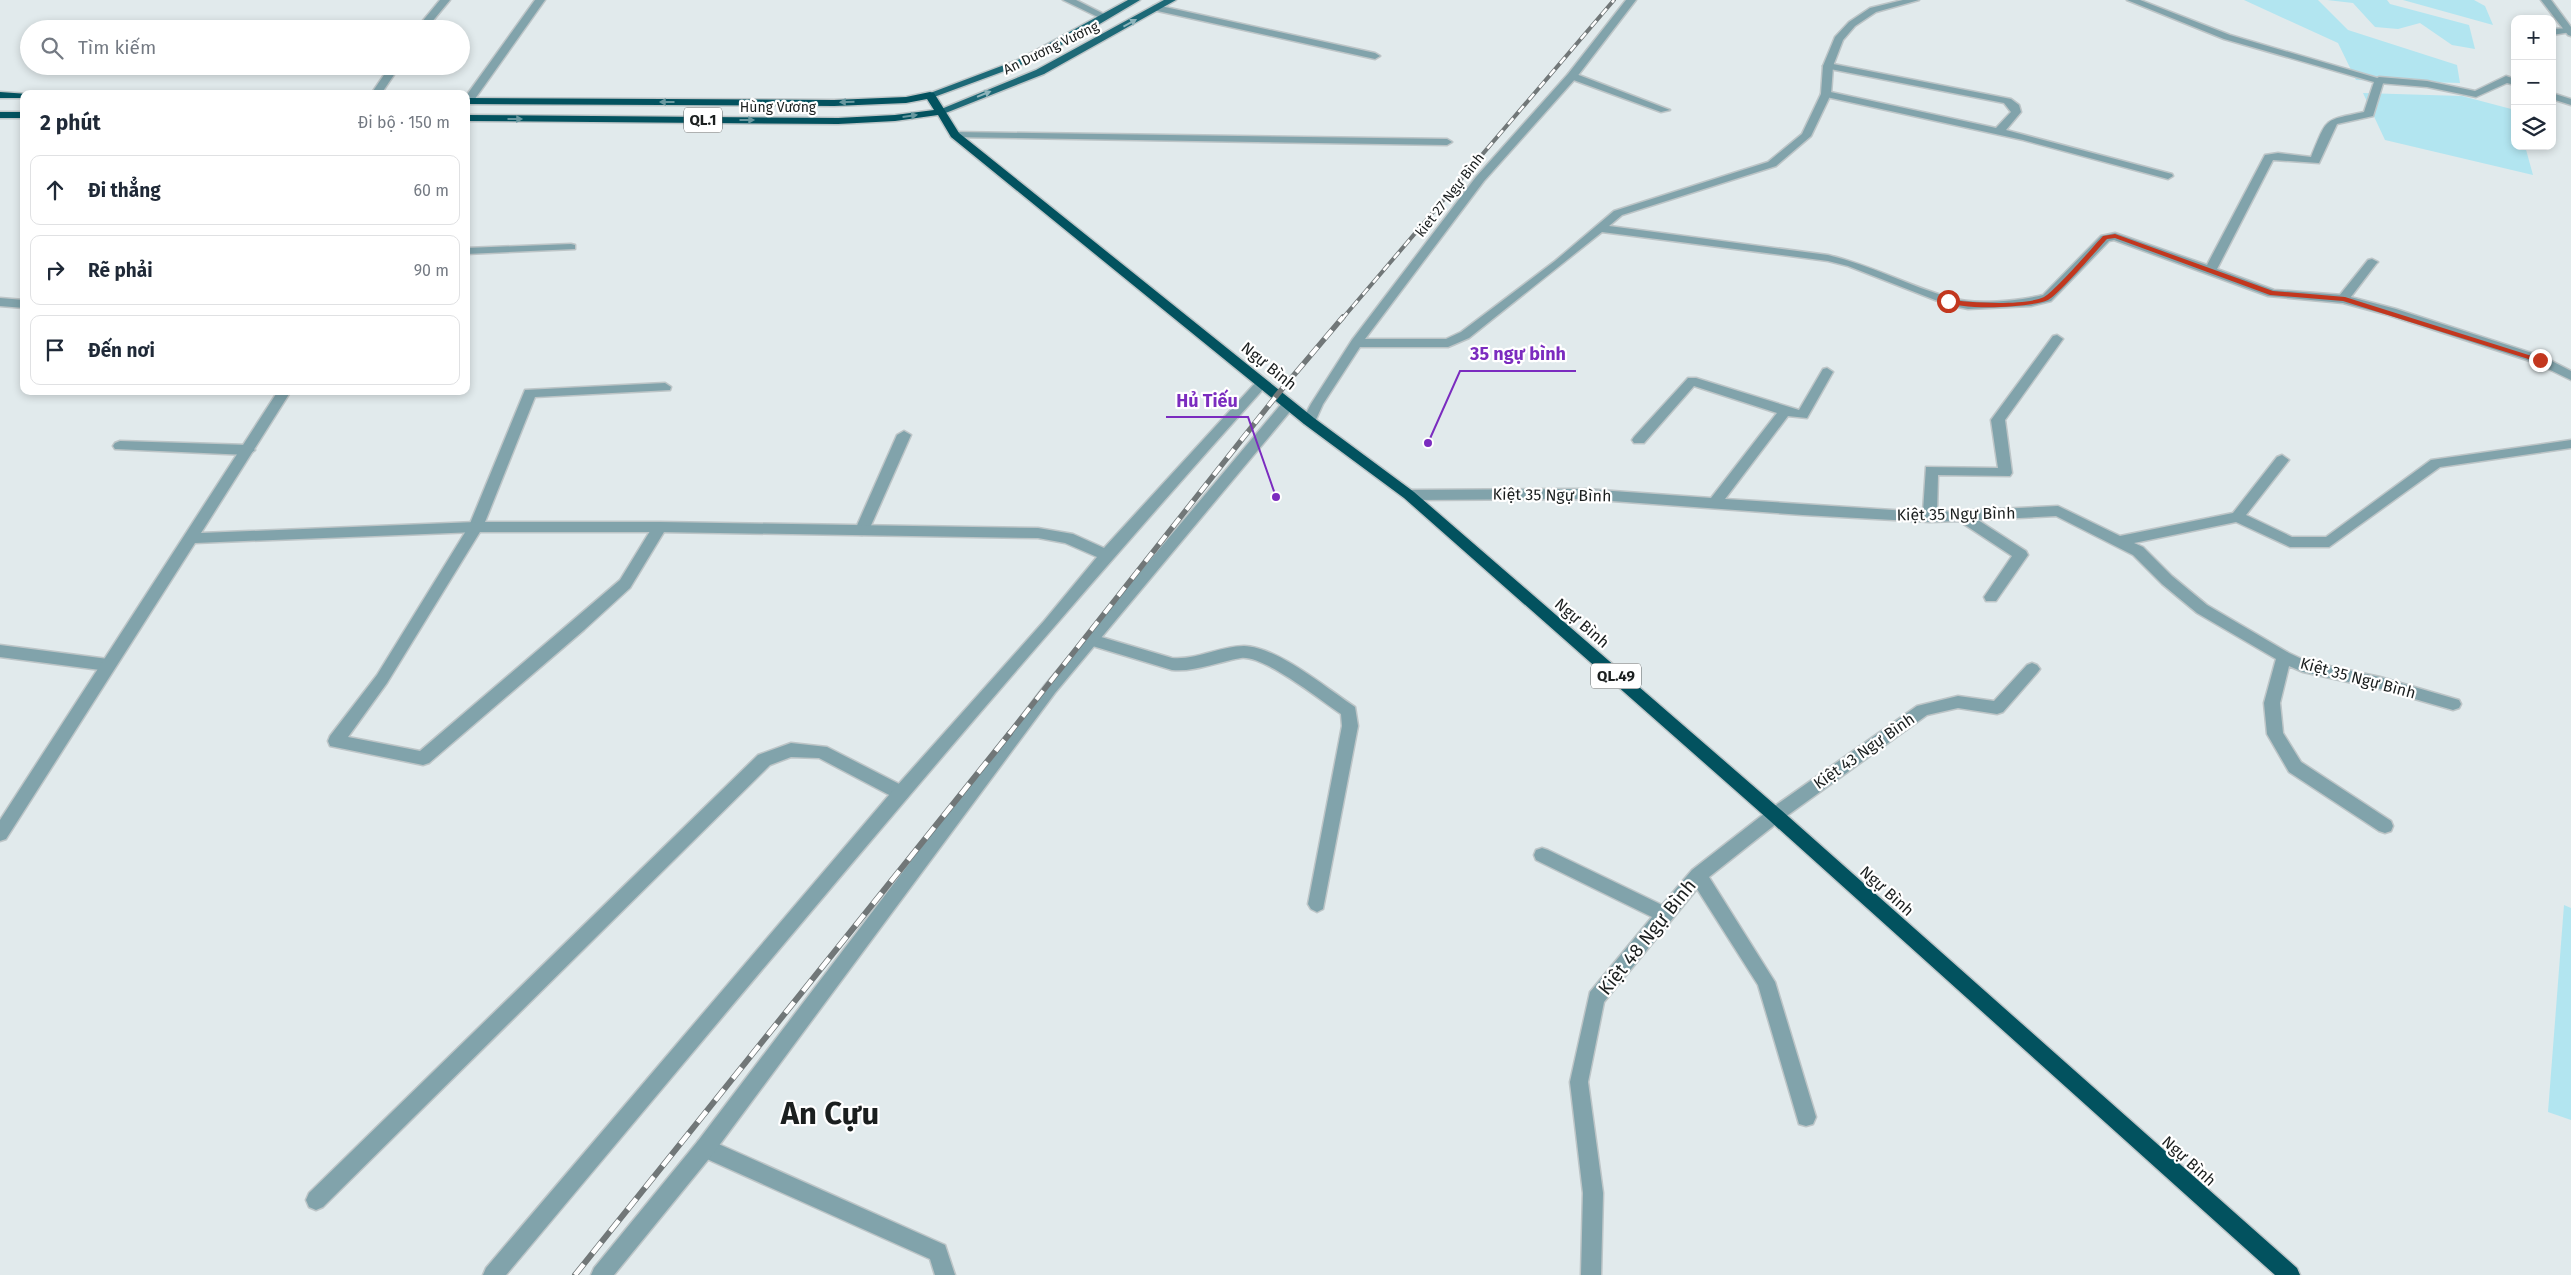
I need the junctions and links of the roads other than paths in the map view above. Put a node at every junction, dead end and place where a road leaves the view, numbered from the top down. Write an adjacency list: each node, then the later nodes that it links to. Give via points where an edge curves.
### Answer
1 (445, 0): 12 (street)
2 (540, 0): 26 (street)
3 (1068, 0): 11 (street)
4 (1135, 0): 11 (main road, An Dương Vương / QL.1)
5 (1171, 0): 10 (main road, An Dương Vương / QL.1)
6 (1631, 0): 18 (street, kiet 27 Ngự Bình)
7 (1914, 0): 16 (street, via 1873,10 1852,24 1838,38)
8 (2132, 0): 19 (street, via 2227,37)
9 (2546, 0): 14 (street)
10 (1156, 8): 15 (street); 31 (main road, An Dương Vương / QL.1, one-way to 10, via 1040,72)
11 (1105, 17): 24 (main road, An Dương Vương / QL.1, via 1023,61)
12 (428, 20)
13 (2556, 32): 14 (street)
14 (2570, 32)
15 (1375, 56)
16 (1828, 66): 22 (street); 35 (street, via 2008,101 2016,112)
17 (389, 75): 21 (street)
18 (1572, 76): 30 (street); 48 (street, kiet 27 Ngự Bình, via 1480,179)
19 (2379, 80): 20 (street, via 2427,84 2476,94); 43 (street, via 2368,114 2333,122 2315,161 2269,157)
20 (2510, 81)
21 (379, 90)
22 (1826, 94): 35 (street); 39 (street, via 1806,136 1772,164 1618,213)
23 (0, 95): 25 (highway)
24 (930, 95): 28 (highway, Hùng Vương / QL.1, one-way to 28, via 906,100 834,103); 31 (highway, Ngự Bình / QL.49)
25 (20, 96)
26 (470, 97)
27 (2556, 97): 29 (street)
28 (470, 101)
29 (2571, 102)
30 (1665, 110)
31 (939, 112): 34 (highway, Hùng Vương / QL.1, one-way to 31, via 838,121); 36 (highway, Ngự Bình / QL.49)
32 (0, 115): 33 (highway)
33 (20, 115)
34 (470, 121)
35 (1998, 131): 38 (street)
36 (955, 135): 37 (street); 51 (highway, Ngự Bình / QL.49)
37 (1447, 142)
38 (2168, 176)
39 (1598, 228): 43 (street, via 1828,258 1852,264 1924,294 1968,305 2031,302 2047,298 2106,238 2115,236); 48 (street, via 1559,263 1465,335 1448,343)
40 (571, 247): 41 (street)
41 (470, 251)
42 (2372, 262): 44 (street)
43 (2210, 271): 44 (street, via 2272,293)
44 (2343, 299): 50 (street, via 2540,360)
45 (0, 302): 46 (street)
46 (20, 304)
47 (2057, 339): 66 (street, via 1998,420 2005,473 1931,470)
48 (1356, 344): 56 (street, kiet 27 Ngự Bình)
49 (1827, 372): 55 (street, via 1802,415)
50 (2571, 376)
51 (1262, 383): 54 (highway, Ngự Bình / QL.49); 73 (street)
52 (665, 387): 68 (street, via 530,393)
53 (282, 395): 61 (street)
54 (1288, 405): 56 (highway, Ngự Bình / QL.49); 75 (street)
55 (1785, 411): 58 (street, via 1692,381); 64 (street)
56 (1309, 421): 63 (highway, Ngự Bình / QL.49)
57 (904, 435): 70 (street)
58 (1639, 440)
59 (2571, 444): 67 (street, via 2436,463 2329,542 2290,542)
60 (120, 446): 61 (street)
61 (248, 450): 71 (street)
62 (2282, 460): 67 (street)
63 (1409, 495): 64 (street, Kiệt 35 Ngự Bình, via 1585,494); 82 (highway, Ngự Bình / QL.49)
64 (1715, 503): 66 (street, Kiệt 35 Ngự Bình)
65 (1962, 516): 66 (street, Kiệt 35 Ngự Bình); 72 (street, Kiệt 35 Ngự Bình, via 2058,510); 74 (street, via 2021,555)
66 (1930, 517)
67 (2237, 517): 72 (street)
68 (476, 527): 69 (street); 69 (street, via 382,678 336,741 424,758 625,584); 71 (street)
69 (660, 527): 70 (street)
70 (862, 530): 73 (street, via 1038,533 1068,538)
71 (192, 538): 78 (street)
72 (2119, 542): 77 (street, Kiệt 35 Ngự Bình, via 2138,551 2202,610)
73 (1106, 555): 81 (street)
74 (1991, 597)
75 (1091, 640): 87 (street, via 1172,664 1186,665 1243,652 1266,656 1348,712 1350,726); 90 (street, via 1044,697)
76 (0, 651): 78 (street)
77 (2284, 657): 80 (street, Kiệt 35 Ngự Bình, via 2304,666); 83 (street, via 2272,704 2275,734 2295,767)
78 (108, 665): 84 (street)
79 (2032, 669): 82 (street, Kiệt 43 Ngự Bình, via 1997,708 1958,702 1923,710)
80 (2453, 704)
81 (901, 793): 91 (street, via 821,752 792,750 764,760); 92 (street)
82 (1775, 815): 86 (street, Kiệt 48 Ngự Bình); 96 (highway, Ngự Bình / QL.49)
83 (2385, 826)
84 (0, 834)
85 (1542, 855): 88 (street)
86 (1698, 875): 88 (street, Kiệt 48 Ngự Bình); 89 (street, via 1766,982)
87 (1317, 904)
88 (1665, 915): 95 (street, Kiệt 48 Ngự Bình, via 1596,998 1579,1082 1593,1193)
89 (1806, 1117)
90 (704, 1148): 93 (street); 94 (street, via 938,1252)
91 (316, 1200)
92 (493, 1275)
93 (601, 1275)
94 (945, 1275)
95 (1591, 1275)
96 (2290, 1275)

